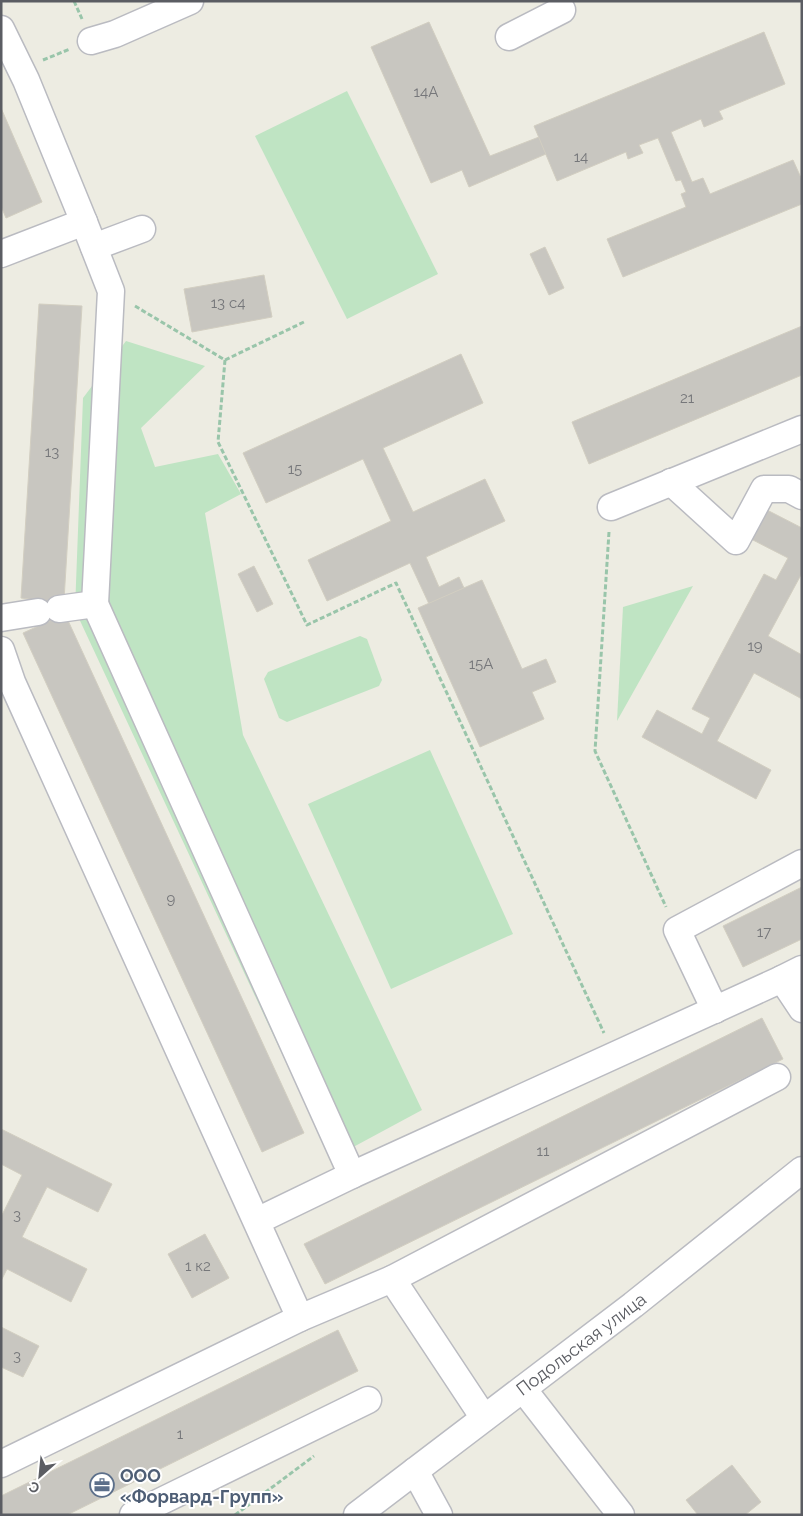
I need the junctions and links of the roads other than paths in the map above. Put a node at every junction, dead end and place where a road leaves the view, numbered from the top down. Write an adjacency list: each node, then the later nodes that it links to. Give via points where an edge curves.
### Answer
1 (190, 1): 5 (street, via 115,34)
2 (566, 4): 4 (street)
3 (1, 29): 6 (street)
4 (509, 38)
5 (91, 41)
6 (84, 222): 8 (street); 9 (street)
7 (142, 228): 8 (street)
8 (94, 248): 14 (street, via 111,291)
9 (1, 254)
10 (802, 428): 11 (street)
11 (670, 482): 12 (street, via 736,540 764,489 789,489); 13 (street)
12 (802, 496)
13 (611, 507)
14 (95, 604): 15 (street); 24 (street)
15 (1, 618)
16 (1, 650): 17 (street)
17 (7, 684): 25 (street)
18 (802, 863): 20 (street, via 677,930)
19 (792, 974): 20 (street); 21 (street)
20 (716, 1010): 24 (street)
21 (802, 1010)
22 (777, 1077): 26 (street)
23 (802, 1170): 28 (street, Подольская улица)
24 (352, 1175): 25 (street)
25 (257, 1221): 27 (street)
26 (392, 1279): 27 (street); 30 (street)
27 (300, 1318): 31 (street)
28 (523, 1389): 30 (street, Подольская улица); 36 (street)
29 (368, 1400): 33 (street)
30 (484, 1418): 32 (street, Подольская улица)
31 (1, 1464)
32 (414, 1471): 34 (street, Подольская улица); 35 (street)
33 (133, 1515)
34 (357, 1515)
35 (439, 1515)
36 (621, 1515)

